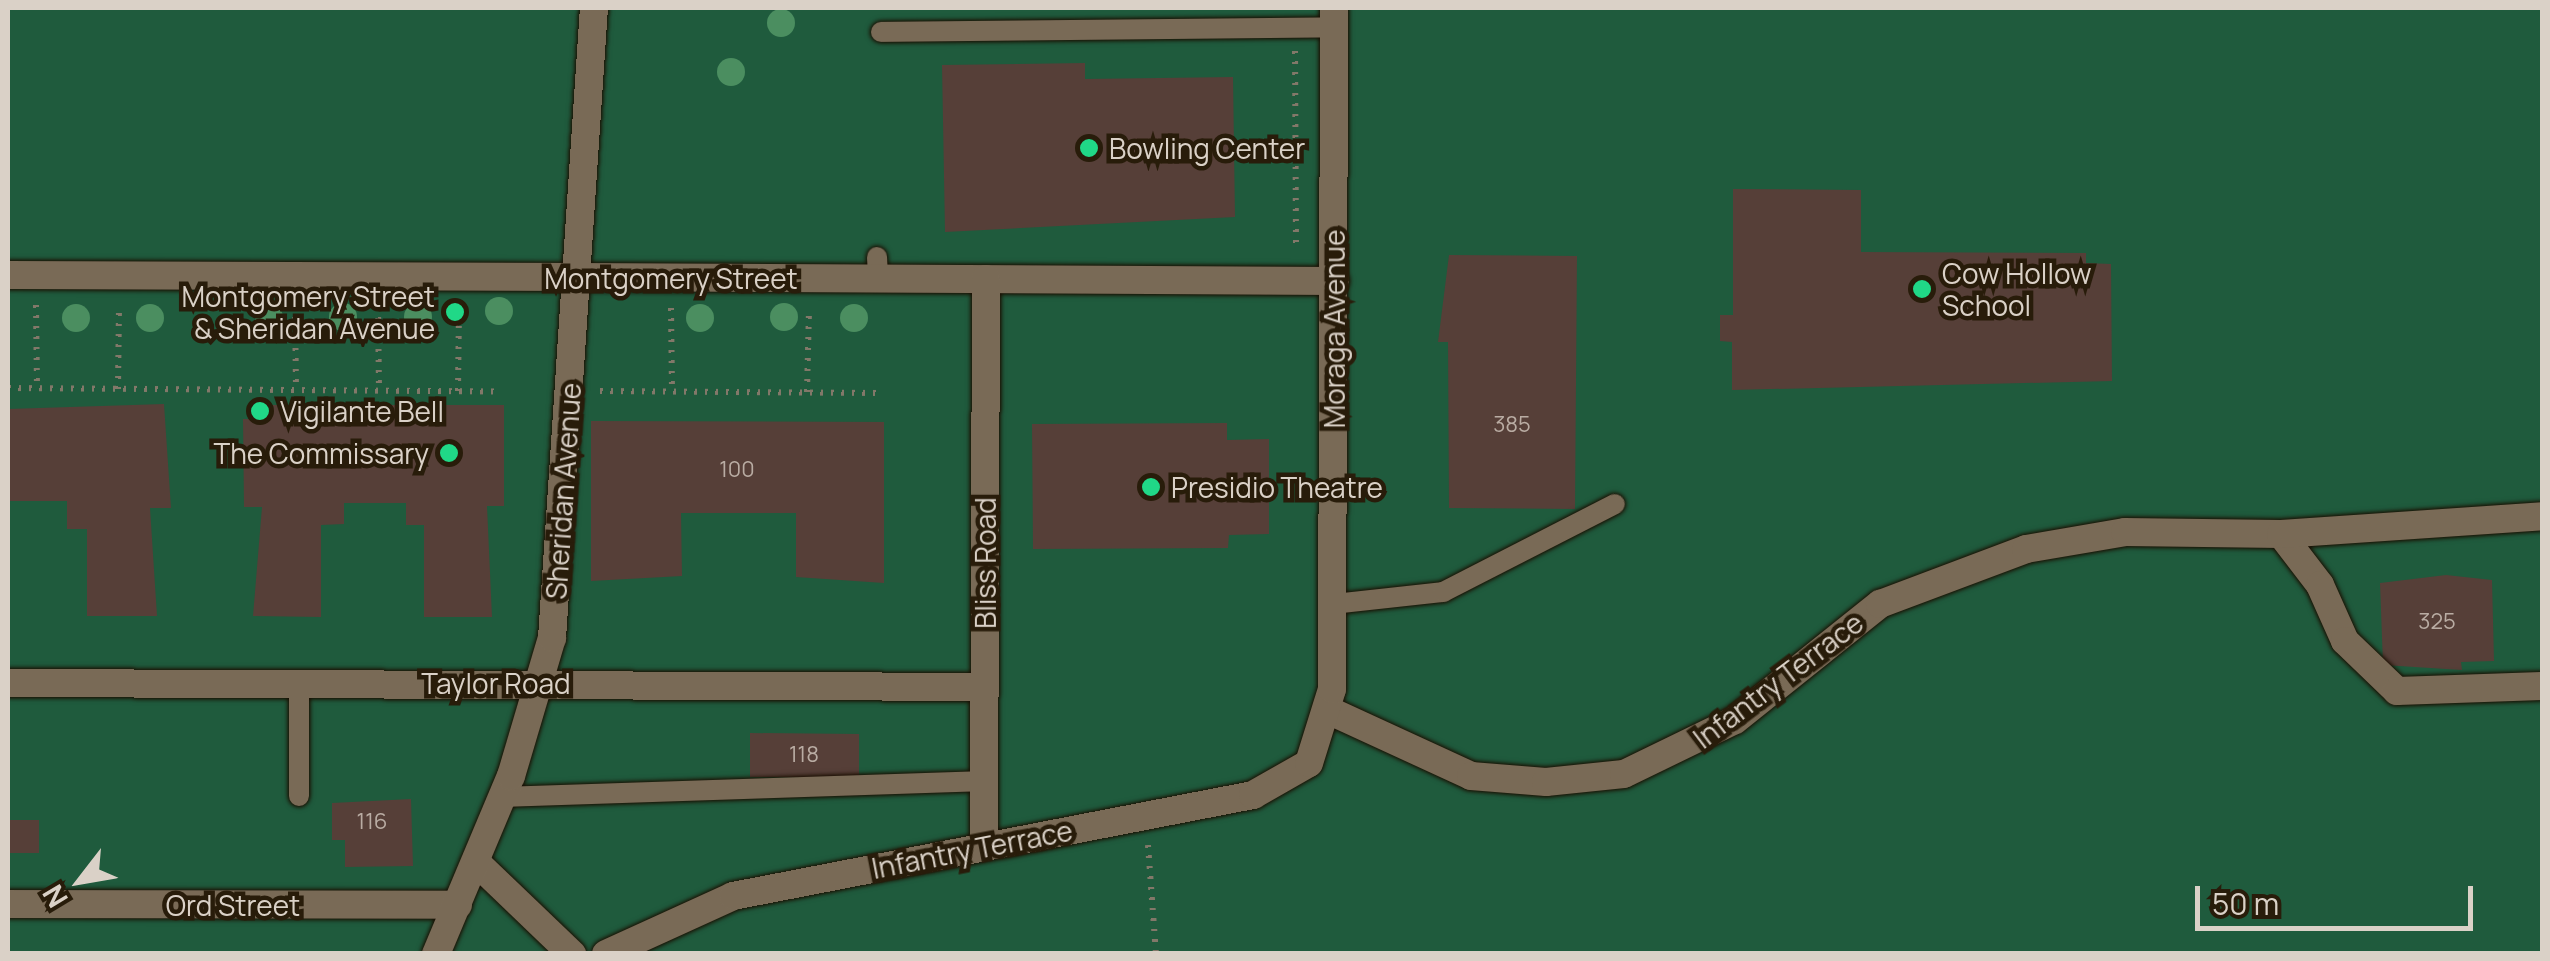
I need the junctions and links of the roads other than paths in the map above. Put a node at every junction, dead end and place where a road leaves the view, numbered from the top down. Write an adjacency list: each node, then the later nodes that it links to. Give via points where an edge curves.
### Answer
1 (594, 8): 5 (street, Sheridan Avenue)
2 (1334, 17): 3 (lane); 7 (street, Moraga Avenue)
3 (881, 32)
4 (8, 275): 5 (street, Montgomery Street)
5 (576, 277): 6 (street, Montgomery Street, via 670,278 778,268 810,279 877,268); 12 (street, Sheridan Avenue, via 557,598)
6 (986, 279): 7 (street, Montgomery Street); 15 (street, Bliss Road)
7 (1334, 281): 11 (street, Moraga Avenue)
8 (1615, 504): 11 (lane, via 1443,592)
9 (2542, 516): 10 (street, Infantry Terrace)
10 (2281, 534): 16 (street, via 2320,585 2345,641 2398,690); 17 (street, Infantry Terrace, via 2089,535 1962,568 1856,620 1706,739 1624,774 1546,782 1471,776)
11 (1333, 604): 17 (street, Moraga Avenue)
12 (542, 682): 14 (street, Taylor Road); 15 (street, Taylor Road); 20 (street, Sheridan Avenue)
13 (8, 683): 14 (street, Taylor Road)
14 (299, 683): 19 (lane)
15 (985, 686): 18 (street, Bliss Road)
16 (2542, 686)
17 (1330, 711): 21 (street, Infantry Terrace, via 1309,763 1287,784)
18 (984, 781): 20 (lane); 21 (street, Bliss Road)
19 (299, 796)
20 (503, 797): 22 (street, Sheridan Avenue)
21 (984, 846): 27 (street, Infantry Terrace, via 733,896)
22 (477, 863): 24 (street, Sheridan Avenue); 26 (street)
23 (8, 904): 24 (street, Ord Street)
24 (458, 905): 25 (street, Sheridan Avenue)
25 (436, 954)
26 (572, 954)
27 (606, 954)

